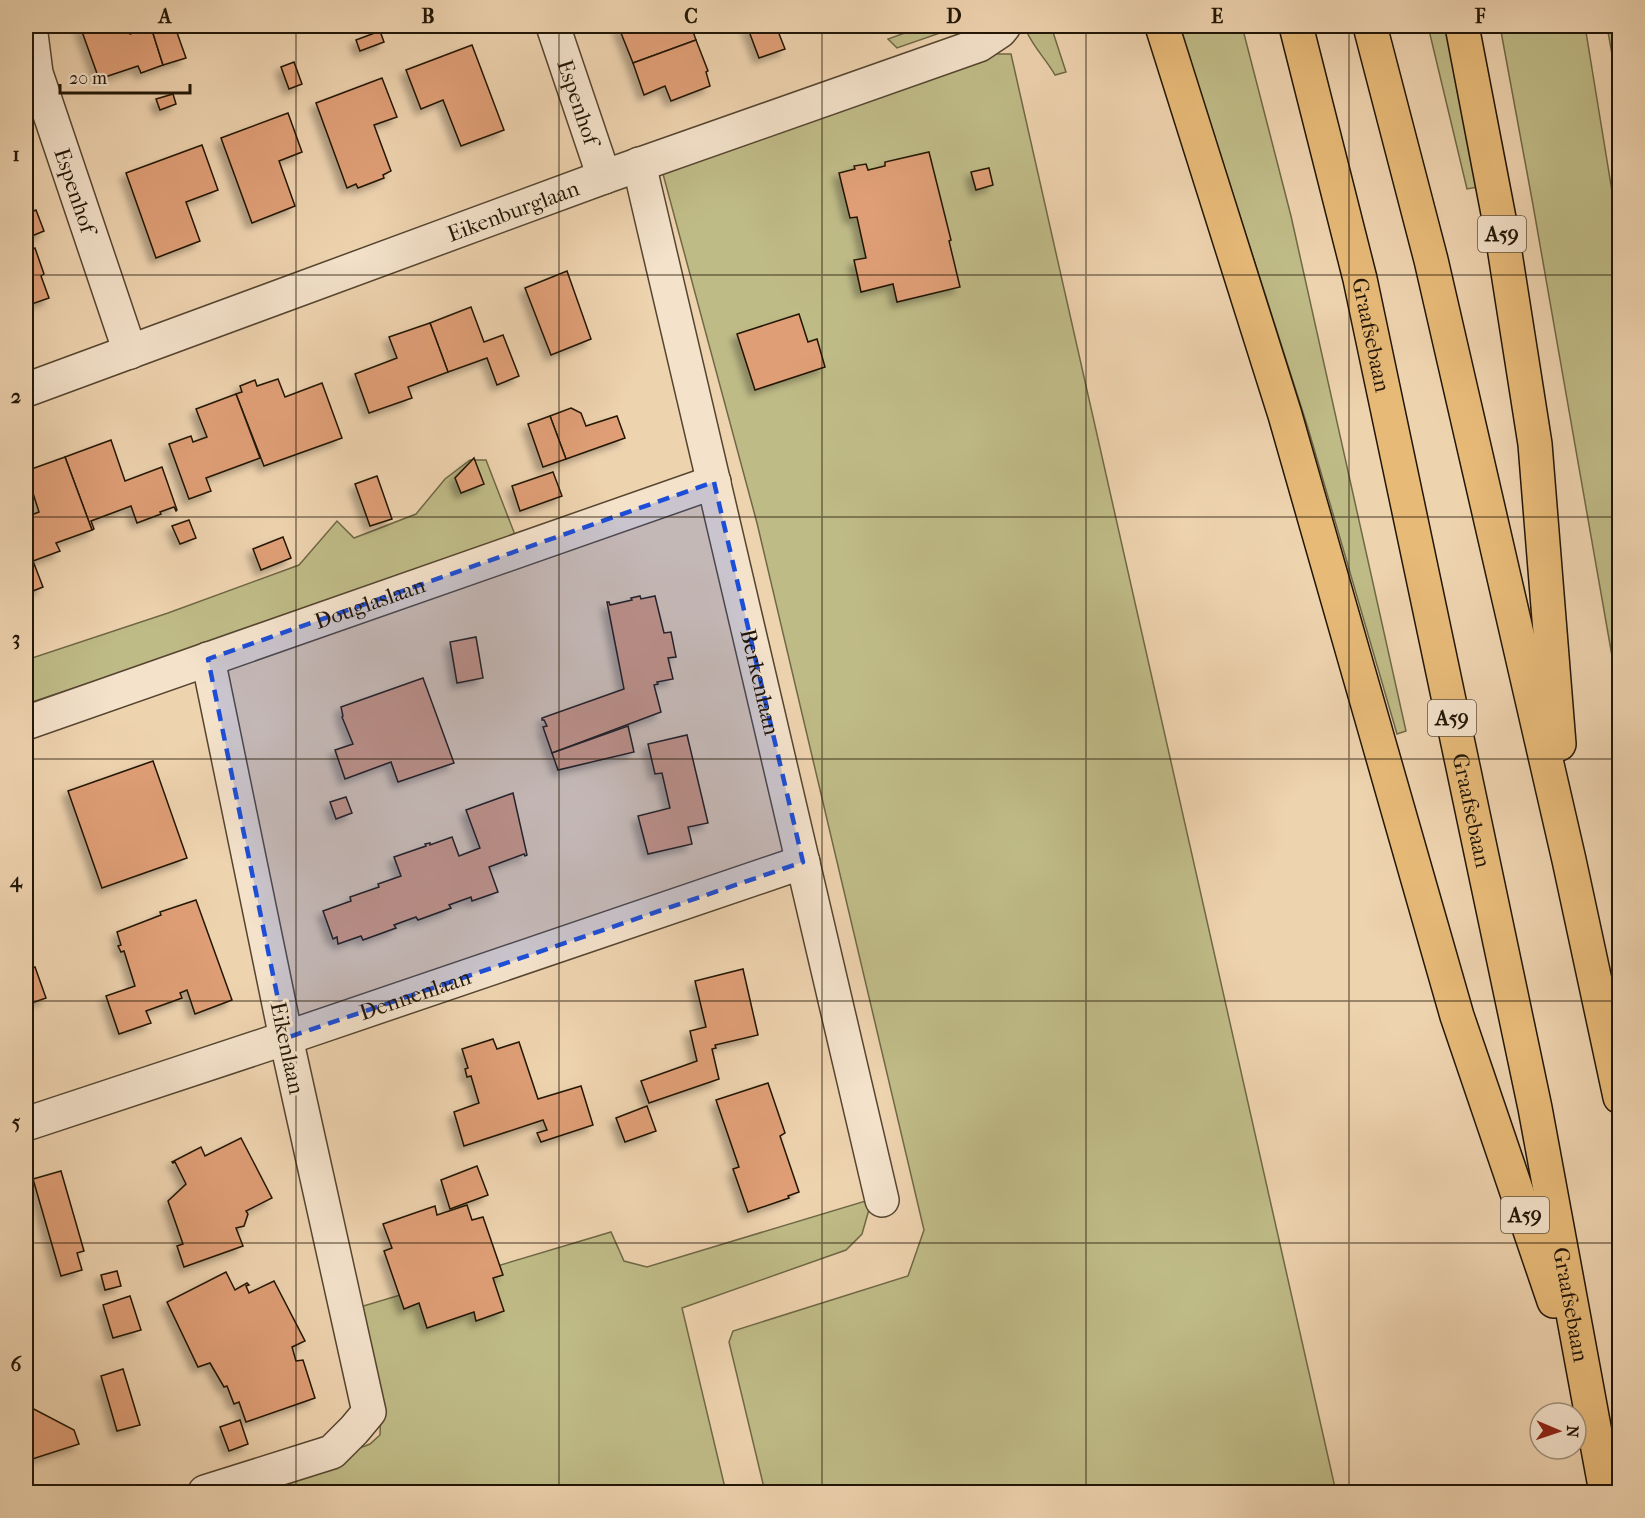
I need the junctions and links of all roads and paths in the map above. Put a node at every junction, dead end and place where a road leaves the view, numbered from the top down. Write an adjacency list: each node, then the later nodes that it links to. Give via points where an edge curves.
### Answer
1 (30, 26): 10 (street, Espenhof, via 36,74)
2 (553, 26): 9 (street, Espenhof)
3 (1162, 26): 21 (highway, A59, via 1285,415 1457,1016)
4 (1296, 26): 21 (highway, Graafsebaan / A59, via 1362,291 1535,1108)
5 (1370, 26): 15 (highway, A59, via 1431,260)
6 (1462, 26): 15 (highway, A59, via 1502,234 1535,444)
7 (1002, 28): 8 (street, Eikenburglaan, via 979,45)
8 (639, 164): 9 (street, Eikenburglaan); 12 (street, Berkenlaan)
9 (604, 177): 10 (street, Eikenburglaan)
10 (130, 352): 11 (street, Eikenburglaan)
11 (26, 390)
12 (714, 482): 13 (street, Douglaslaan); 16 (street, Berkenlaan)
13 (208, 659): 14 (street, Douglaslaan); 17 (street, Eikenlaan)
14 (26, 723)
15 (1569, 860): 18 (highway, A59)
16 (803, 862): 17 (street, Dennenlaan); 20 (street, Berkenlaan)
17 (286, 1038): 19 (street, Dennenlaan); 22 (street, Eikenlaan, via 369,1412 332,1452)
18 (1620, 1097)
19 (26, 1125)
20 (882, 1200)
21 (1592, 1414): 23 (highway, Graafsebaan / A59)
22 (205, 1492)
23 (1606, 1492)

